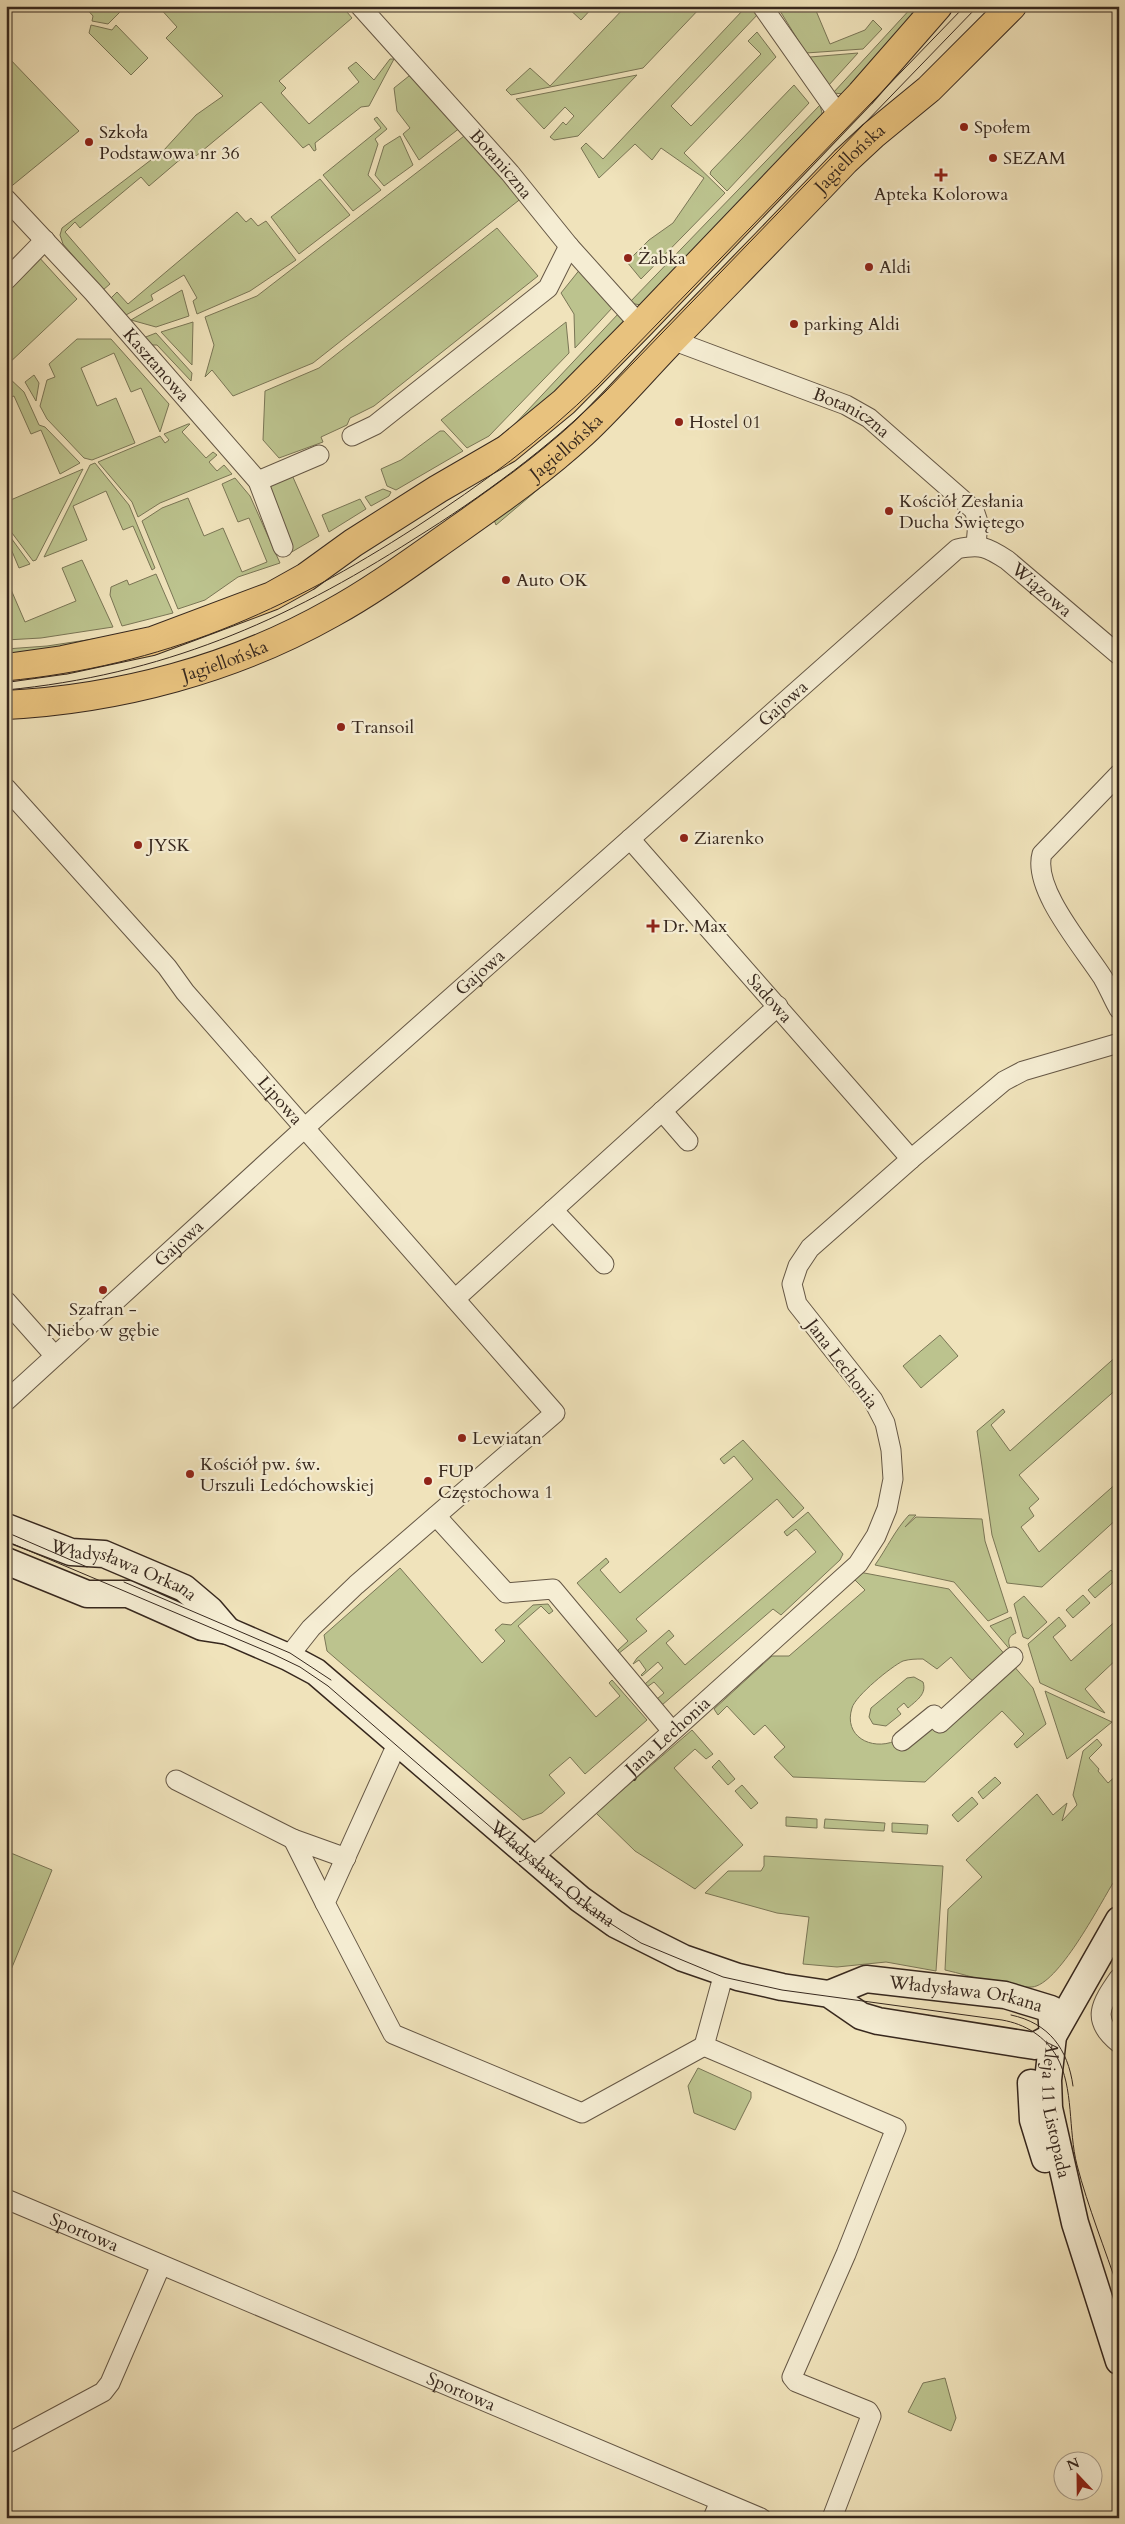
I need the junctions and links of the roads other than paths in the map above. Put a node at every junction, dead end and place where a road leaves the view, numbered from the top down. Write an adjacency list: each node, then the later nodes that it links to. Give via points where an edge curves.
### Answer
1 (360, 6): 8 (street, Botaniczna, via 510,173)
2 (762, 6): 5 (street)
3 (938, 6): 5 (main road, Jagiellońska)
4 (1012, 6): 11 (main road, Jagiellońska, via 929,89 846,161)
5 (840, 116): 10 (main road, Jagiellońska)
6 (6, 199): 7 (street, Kasztanowa)
7 (46, 240): 9 (street); 14 (street, Kasztanowa)
8 (569, 246): 10 (street, Botaniczna); 12 (street, via 548,288 376,425)
9 (6, 280)
10 (640, 325): 18 (main road, Jagiellońska, via 564,402 507,450 438,489 272,596 152,641)
11 (672, 340): 15 (street, Botaniczna, via 846,406 869,418 974,510 978,522); 19 (main road, Jagiellońska, via 584,432 548,463 382,584 330,614 233,658 160,682 88,696)
12 (352, 436)
13 (320, 455): 14 (street)
14 (258, 481): 16 (street, Kasztanowa)
15 (976, 545): 17 (street, Wiązowa, via 989,548 1007,560); 22 (street, Gajowa, via 957,549)
16 (283, 547)
17 (1119, 655)
18 (6, 668)
19 (8, 705)
20 (1119, 774): 24 (street, via 1042,854 1039,865 1053,905 1104,979)
21 (6, 788): 27 (street, Lipowa, via 167,967 185,992)
22 (630, 839): 23 (street, Sadowa); 27 (street, Gajowa)
23 (778, 1006): 26 (street); 29 (street, Sadowa)
24 (1119, 1009)
25 (1119, 1043): 29 (street, Jana Lechonia, via 1023,1071 1004,1081)
26 (662, 1111): 28 (street); 30 (street)
27 (306, 1130): 32 (street, Lipowa); 34 (street, Gajowa)
28 (688, 1141)
29 (911, 1159): 42 (street, Jana Lechonia, via 810,1248 798,1266 792,1284 797,1304 873,1400 885,1423 893,1479 887,1509 876,1536 858,1564)
30 (553, 1210): 31 (street); 32 (street)
31 (604, 1264)
32 (454, 1299): 36 (street, Lipowa, via 555,1413)
33 (6, 1301): 34 (street)
34 (56, 1356): 35 (street, Gajowa)
35 (6, 1401)
36 (436, 1516): 40 (street, via 349,1591); 42 (street, via 506,1593 553,1589)
37 (7, 1527): 39 (street, Władysława Orkana, via 71,1552 104,1554 184,1588)
38 (6, 1561): 39 (street, Władysława Orkana, via 87,1594 128,1594 202,1627)
39 (228, 1631): 40 (street, Władysława Orkana)
40 (288, 1656): 44 (street, Władysława Orkana, via 316,1672)
41 (1013, 1657): 43 (street, via 971,1686 939,1725 934,1715 916,1726)
42 (672, 1731): 48 (street, Jana Lechonia)
43 (902, 1741)
44 (397, 1749): 47 (street); 48 (street, Władysława Orkana)
45 (176, 1780): 46 (street)
46 (292, 1839): 47 (street); 49 (street)
47 (346, 1858): 49 (street)
48 (531, 1859): 53 (street, Władysława Orkana, via 615,1924)
49 (325, 1903): 58 (street, via 393,2034 582,2112)
50 (1119, 1915): 55 (street, via 1060,1990)
51 (1119, 1920): 56 (street, Aleja 11 Listopada)
52 (1119, 1978): 57 (street, via 1100,2010 1108,2035)
53 (723, 1979): 54 (street, Władysława Orkana); 58 (street)
54 (829, 1994): 55 (street, Władysława Orkana, via 866,1979 883,1980 1005,1995); 56 (street, Władysława Orkana, via 861,2016 878,2022)
55 (1051, 2009): 56 (street, Władysława Orkana)
56 (1044, 2041): 61 (street, Aleja 11 Listopada, via 1049,2108 1075,2223)
57 (1119, 2043)
58 (704, 2046): 65 (street, via 896,2128 792,2377 796,2382 868,2411 871,2416)
59 (6, 2199): 60 (street, Sportowa)
60 (161, 2265): 62 (street, via 103,2392); 63 (street, Sportowa)
61 (1119, 2360)
62 (6, 2444)
63 (717, 2509): 64 (street, Sportowa)
64 (760, 2518)
65 (832, 2518)

